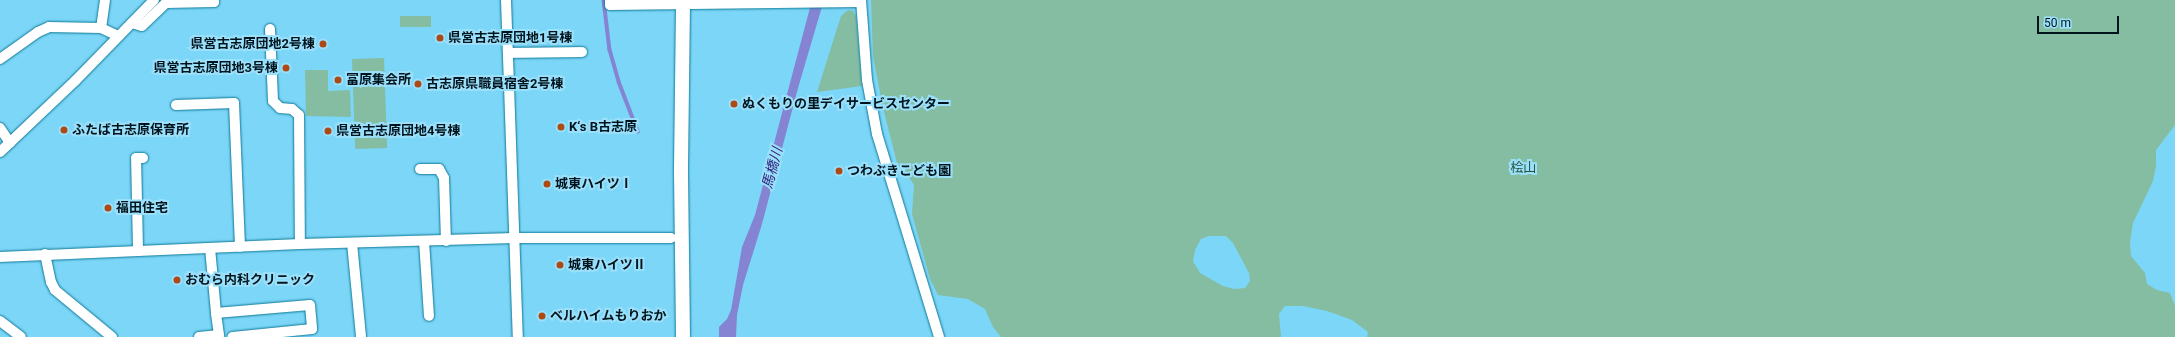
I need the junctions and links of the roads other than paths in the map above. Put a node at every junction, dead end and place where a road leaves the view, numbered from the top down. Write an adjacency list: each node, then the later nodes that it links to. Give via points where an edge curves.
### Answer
1 (105, 0): 9 (street)
2 (154, 0): 8 (street)
3 (214, 0): 8 (street, via 166,3 142,26)
4 (506, 0): 13 (street)
5 (610, 0): 7 (street, via 610,5)
6 (861, 1): 7 (street); 43 (street, via 867,80 877,134)
7 (683, 2): 42 (street)
8 (132, 22): 11 (street)
9 (101, 28): 11 (street); 14 (street, via 49,27)
10 (270, 29): 26 (street, via 273,101 280,108 292,109 299,115)
11 (118, 36): 17 (street)
12 (582, 52): 13 (street)
13 (508, 53): 21 (street)
14 (0, 59)
15 (176, 105): 27 (street, via 234,103)
16 (0, 128): 17 (street)
17 (10, 143): 18 (street)
18 (0, 152)
19 (142, 158): 29 (street, via 136,158)
20 (420, 169): 24 (street, via 439,169 444,178)
21 (514, 238): 22 (street); 24 (street); 41 (street)
22 (671, 238)
23 (424, 241): 24 (street); 25 (street); 33 (street)
24 (446, 241)
25 (352, 243): 26 (street); 40 (street)
26 (300, 244): 27 (street)
27 (240, 247): 28 (street)
28 (210, 248): 29 (street); 32 (street)
29 (138, 250): 30 (street)
30 (45, 254): 31 (street); 37 (street, via 50,282 55,290)
31 (0, 257)
32 (216, 314): 35 (street); 39 (street, via 310,304 312,329)
33 (429, 316)
34 (0, 320): 36 (street)
35 (219, 336): 38 (street)
36 (21, 337)
37 (112, 337)
38 (199, 337)
39 (232, 337)
40 (360, 337)
41 (518, 337)
42 (683, 337)
43 (939, 337)

